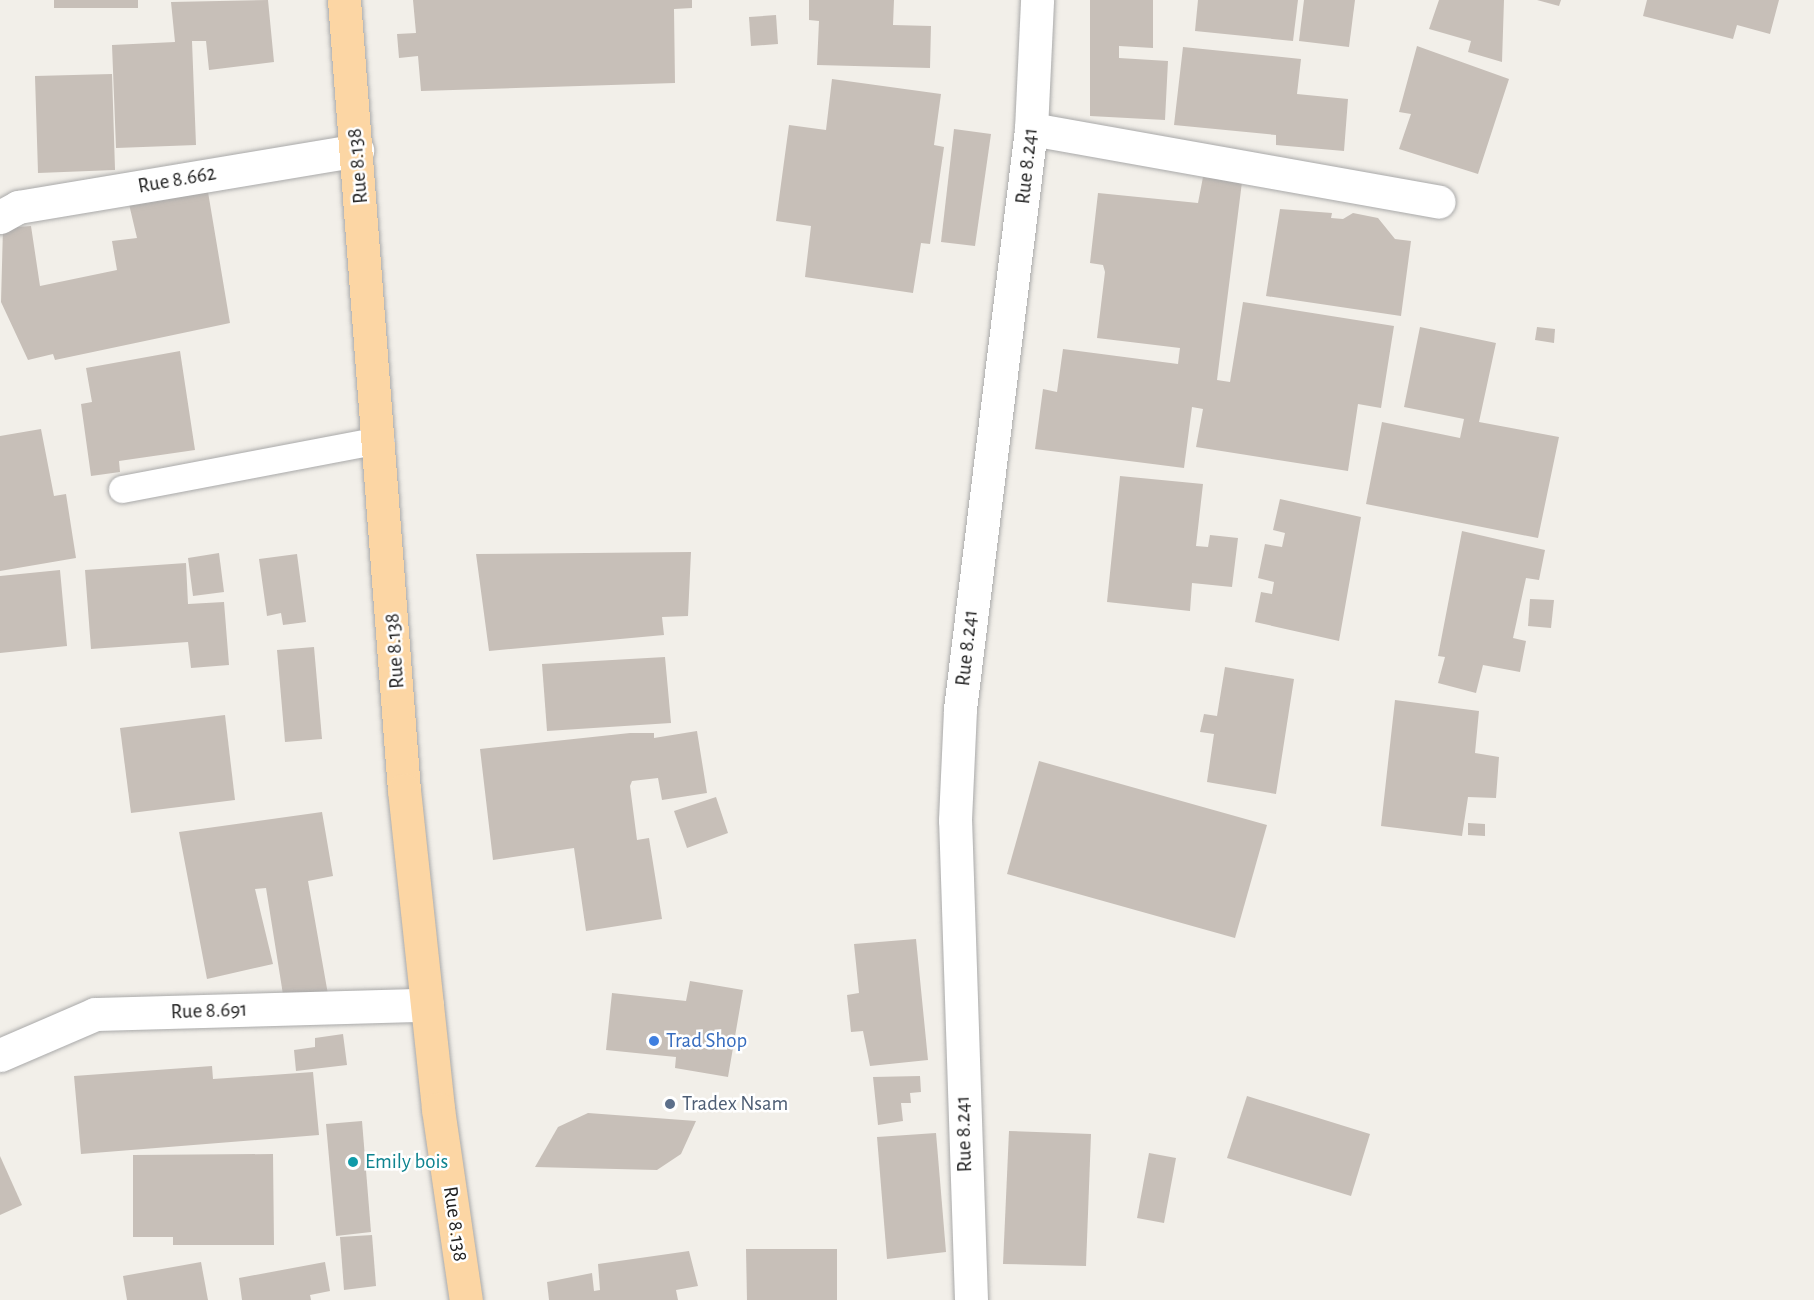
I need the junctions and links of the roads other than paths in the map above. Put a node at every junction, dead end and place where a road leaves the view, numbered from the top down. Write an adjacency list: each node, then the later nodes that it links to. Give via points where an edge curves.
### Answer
1 (344, 0): 4 (main road, Rue 8.138)
2 (1036, 0): 3 (street, Rue 8.241)
3 (1031, 129): 5 (street); 12 (street, Rue 8.241, via 960,720 955,820)
4 (357, 150): 6 (street, Rue 8.662, via 18,207); 7 (main road, Rue 8.138)
5 (1439, 202)
6 (0, 217)
7 (380, 440): 8 (lane); 9 (main road, Rue 8.138, via 404,790)
8 (122, 489)
9 (427, 1005): 10 (street, Rue 8.691, via 94,1014); 11 (main road, Rue 8.138)
10 (0, 1055)
11 (466, 1300)
12 (971, 1300)

